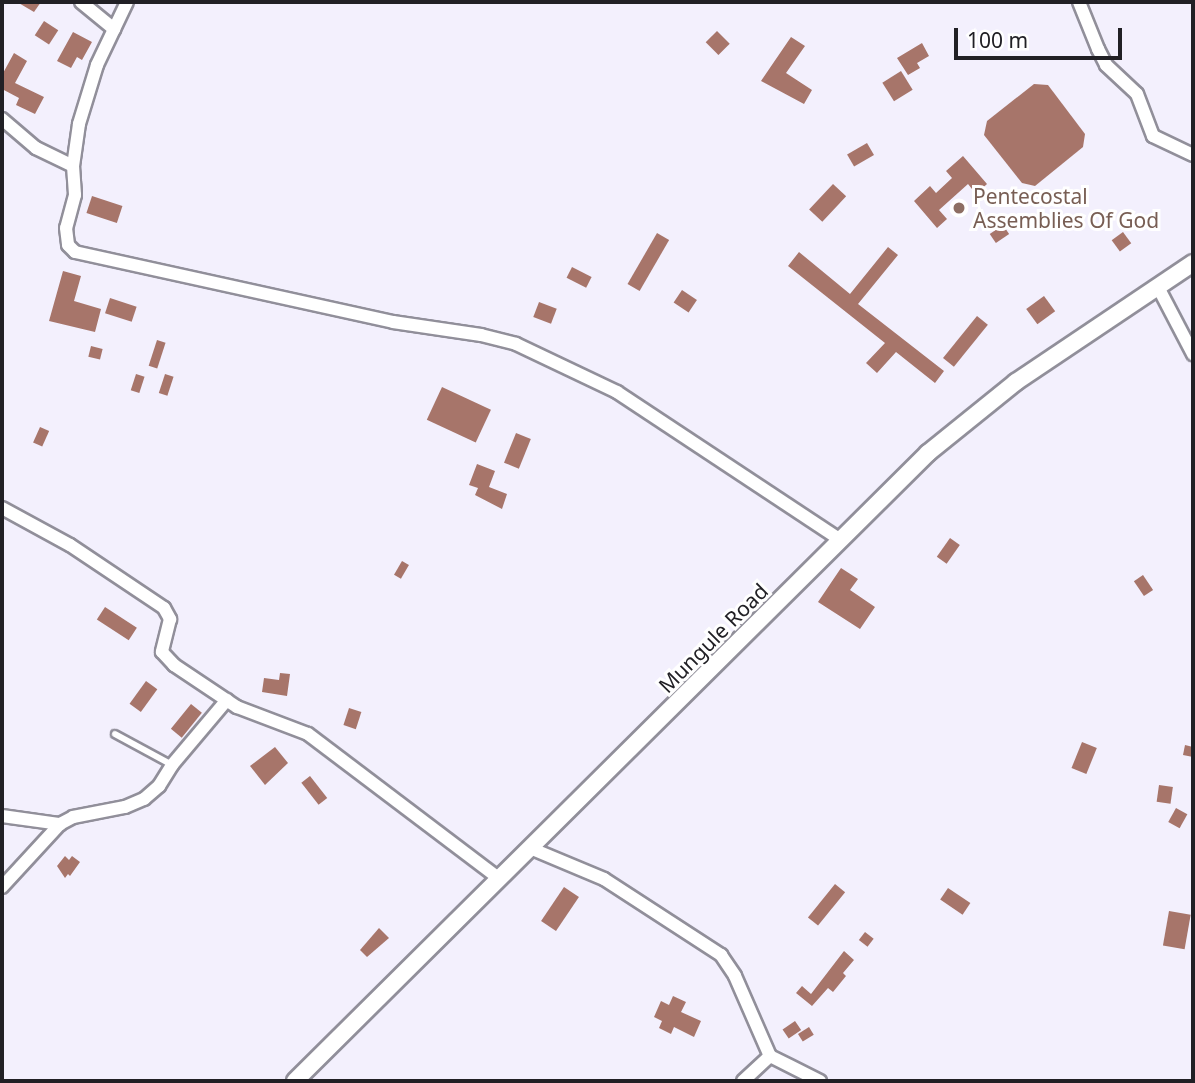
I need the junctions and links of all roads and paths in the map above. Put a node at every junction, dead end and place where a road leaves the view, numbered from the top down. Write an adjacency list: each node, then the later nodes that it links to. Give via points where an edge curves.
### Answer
1 (81, 2): 4 (street)
2 (127, 2): 4 (street)
3 (1079, 2): 6 (street, via 1107,65 1137,94 1153,136)
4 (114, 29): 7 (street, via 85,99)
5 (2, 119): 7 (street, via 36,148)
6 (1193, 155)
7 (73, 166): 12 (street, via 75,195 66,228 68,245 75,252 393,322 516,344 617,392)
8 (1193, 263): 9 (street, Mungule Road)
9 (1158, 287): 10 (street); 12 (street, Mungule Road, via 971,415)
10 (1193, 354)
11 (2, 509): 13 (street, via 70,545 164,608 170,619 162,644 166,659)
12 (841, 540): 18 (street, Mungule Road)
13 (228, 700): 15 (street); 19 (street, via 308,734)
14 (115, 734): 15 (lane)
15 (172, 765): 17 (street, via 144,799)
16 (2, 816): 17 (street)
17 (60, 824): 20 (street)
18 (530, 848): 19 (street, Mungule Road); 21 (street, via 604,879 722,955)
19 (500, 879): 22 (street, Mungule Road)
20 (2, 887)
21 (770, 1056): 23 (street); 24 (street)
22 (295, 1081)
23 (743, 1081)
24 (820, 1081)

